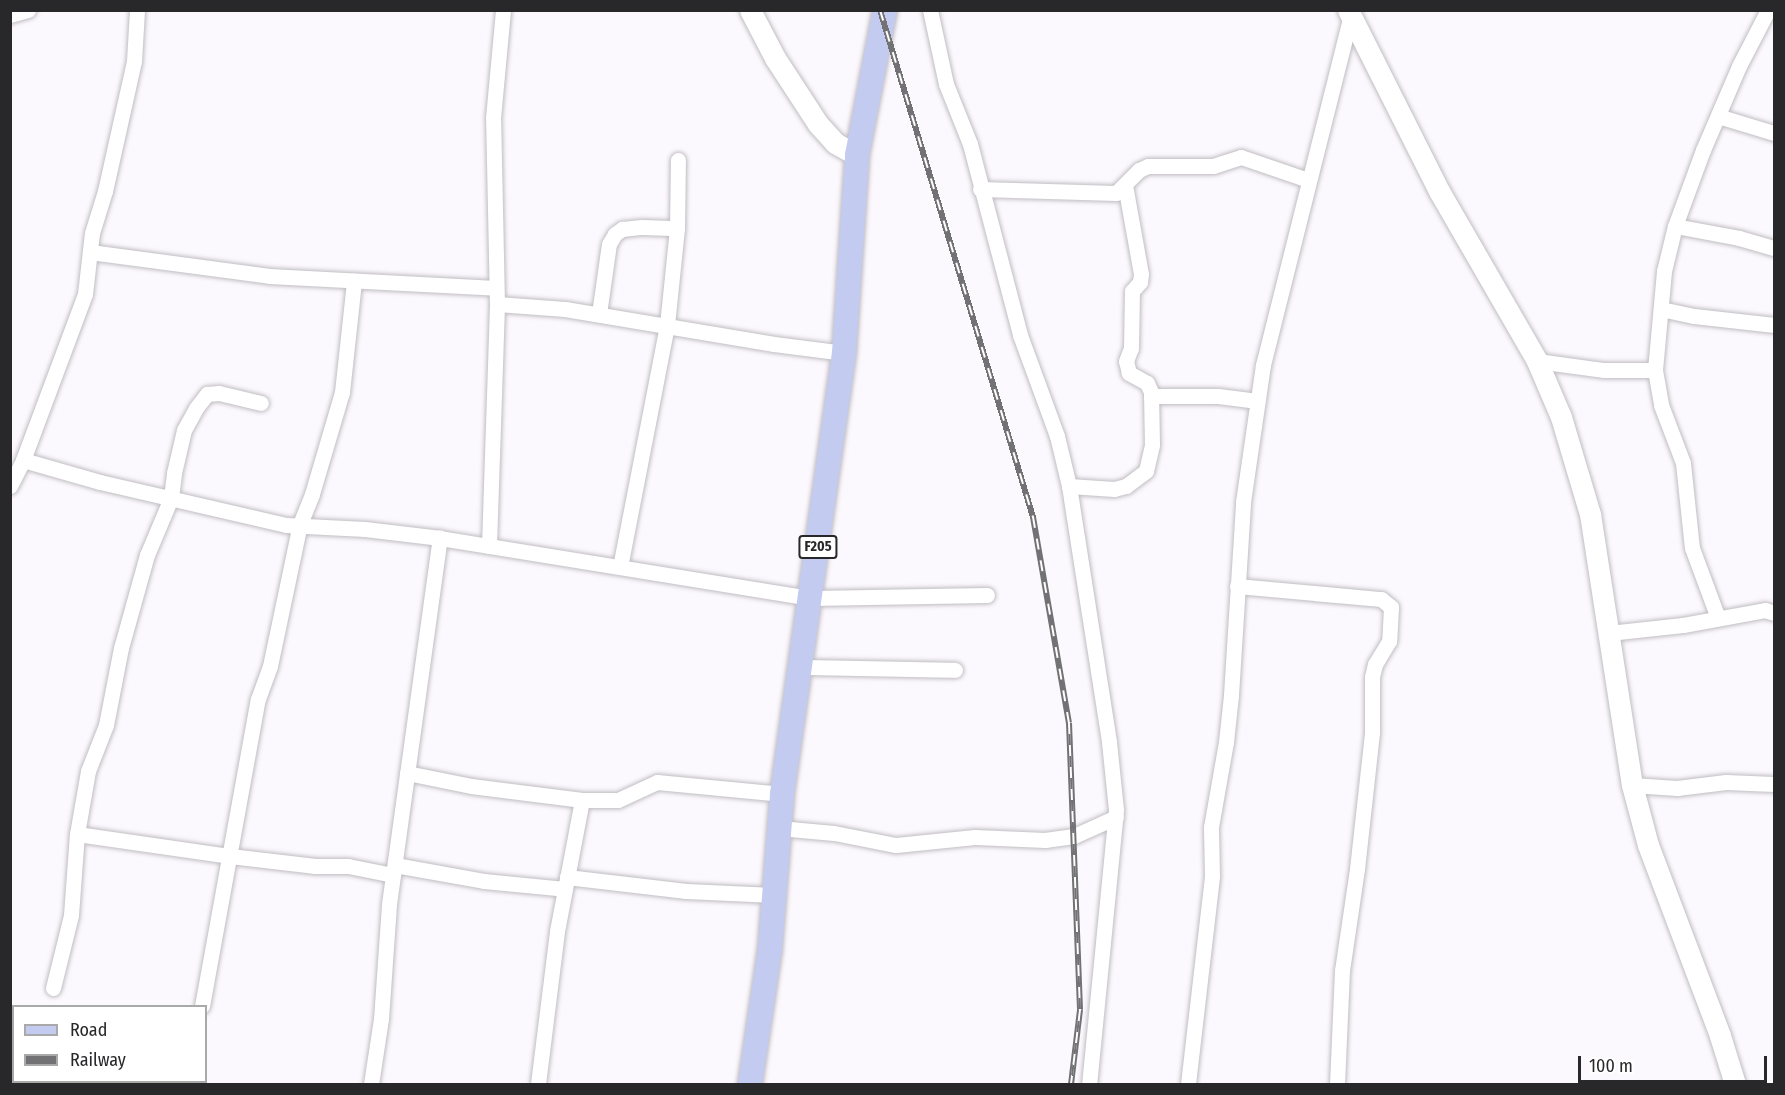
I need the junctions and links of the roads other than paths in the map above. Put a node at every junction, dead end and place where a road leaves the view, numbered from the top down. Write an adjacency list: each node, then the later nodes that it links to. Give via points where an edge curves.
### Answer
1 (28, 10): 9 (street)
2 (137, 10): 20 (street, via 135,61)
3 (503, 10): 22 (street, via 493,118)
4 (750, 10): 12 (street, via 818,124 835,143)
5 (885, 10): 12 (main road, F205)
6 (930, 10): 16 (street, via 946,84 970,144)
7 (1768, 10): 10 (street)
8 (1350, 13): 14 (street); 29 (street, via 1439,191)
9 (10, 15)
10 (1718, 116): 11 (street); 17 (street)
11 (1774, 133)
12 (857, 155): 28 (main road, F205)
13 (678, 160): 18 (street)
14 (1308, 180): 15 (street, via 1241,157 1213,166 1148,166); 32 (street, via 1263,365)
15 (1125, 185): 16 (street, via 1116,193); 31 (street, via 1141,274 1132,291 1131,348 1126,361 1129,373 1148,383)
16 (980, 189): 36 (street, via 1016,324 1045,399)
17 (1675, 226): 19 (street); 24 (street, via 1664,271)
18 (677, 228): 25 (street, via 642,227 622,229 615,234 609,243); 26 (street)
19 (1774, 248)
20 (90, 252): 21 (street, via 268,276); 34 (street, via 81,305)
21 (354, 281): 22 (street); 38 (street, via 342,392)
22 (496, 288): 23 (street)
23 (497, 304): 25 (street); 40 (street)
24 (1661, 309): 27 (street); 30 (street)
25 (598, 314): 26 (street)
26 (667, 325): 28 (street); 41 (street)
27 (1774, 325)
28 (844, 353): 44 (main road, F205)
29 (1538, 361): 30 (street, via 1604,370); 47 (street, via 1561,417 1590,514)
30 (1655, 370): 46 (street, via 1661,405 1683,464 1692,548)
31 (1151, 396): 32 (street, via 1218,396); 36 (street, via 1152,445 1146,471 1126,486 1114,489)
32 (1258, 401): 42 (street, via 1243,502)
33 (261, 403): 37 (street, via 207,394 184,430)
34 (23, 460): 35 (street); 37 (street)
35 (10, 486)
36 (1069, 486): 55 (street, via 1109,741)
37 (171, 498): 38 (street); 57 (street, via 147,555 121,648 106,725 88,771)
38 (300, 525): 39 (street); 58 (street, via 270,666 258,699)
39 (440, 538): 40 (street); 50 (street)
40 (489, 546): 41 (street)
41 (620, 567): 44 (street)
42 (1237, 586): 68 (street, via 1231,694 1211,827 1212,876); 69 (street, via 1381,599 1391,607 1389,641 1372,677 1372,733 1358,869 1342,970)
43 (987, 595): 44 (street)
44 (811, 598): 48 (main road, F205)
45 (1774, 613): 46 (street, via 1765,610)
46 (1718, 618): 47 (street)
47 (1609, 633): 52 (street)
48 (801, 666): 49 (street); 53 (main road, F205)
49 (955, 670)
50 (407, 773): 54 (street, via 471,786); 59 (street)
51 (1774, 784): 52 (street, via 1726,782 1677,788)
52 (1632, 785): 70 (street, via 1648,845)
53 (782, 794): 54 (street, via 657,782 618,800); 56 (main road, F205)
54 (582, 800): 60 (street)
55 (1116, 817): 56 (street, via 1074,836 1045,840 975,837 896,845); 67 (street)
56 (779, 828): 61 (main road, F205)
57 (77, 834): 58 (street); 62 (street, via 71,915)
58 (230, 856): 59 (street); 63 (street)
59 (394, 870): 60 (street, via 484,880); 64 (street)
60 (566, 883): 61 (street); 65 (street)
61 (774, 895): 66 (main road, F205)
62 (53, 988)
63 (202, 1005)
64 (371, 1084)
65 (538, 1084)
66 (750, 1084)
67 (1089, 1084)
68 (1188, 1084)
69 (1337, 1084)
70 (1735, 1084)

